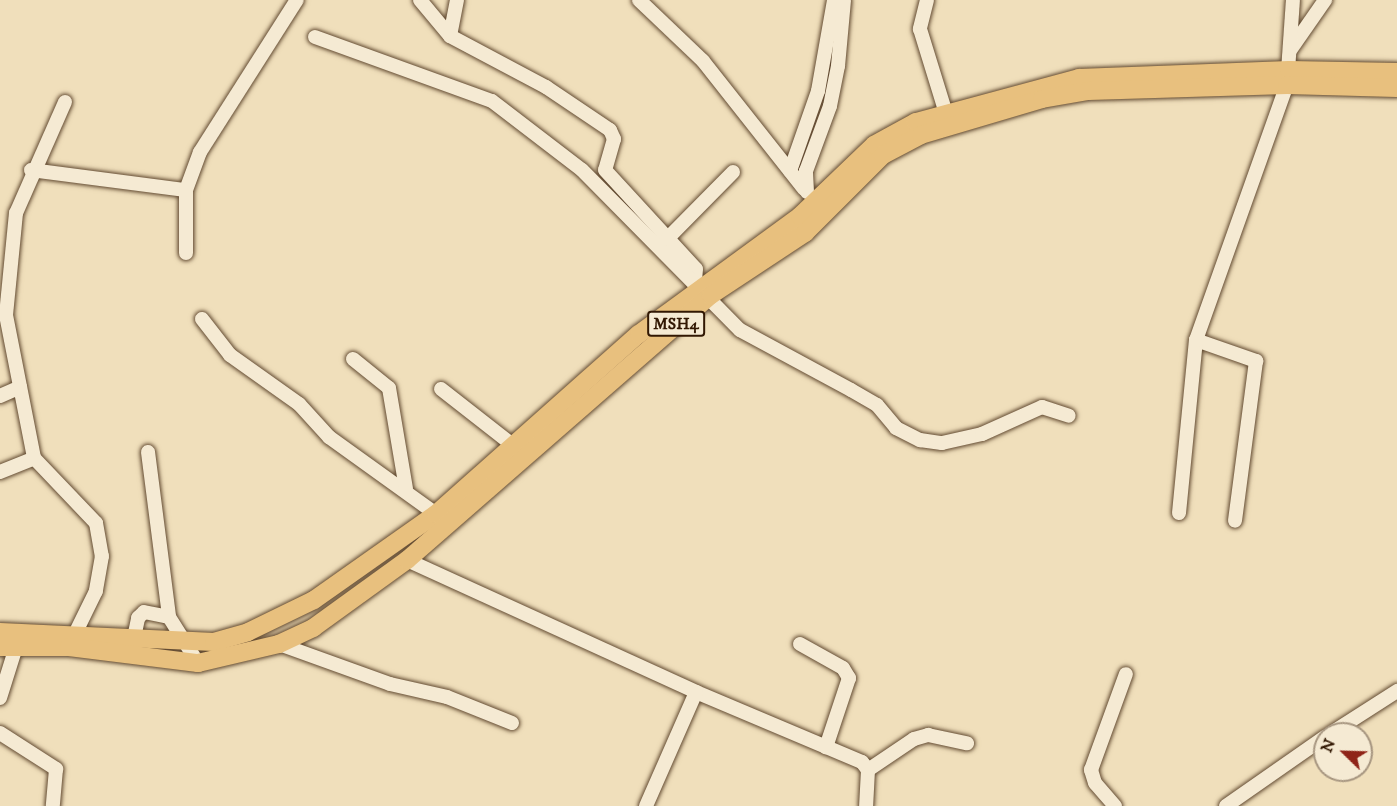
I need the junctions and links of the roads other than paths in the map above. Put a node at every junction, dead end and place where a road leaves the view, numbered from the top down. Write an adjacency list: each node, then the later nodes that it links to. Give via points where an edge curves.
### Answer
1 (297, 0): 21 (street, via 200,153)
2 (420, 0): 10 (street)
3 (458, 0): 10 (street)
4 (639, 0): 19 (street, via 703,61)
5 (834, 0): 19 (street, via 818,91)
6 (844, 0): 22 (street)
7 (927, 0): 17 (street, via 920,28)
8 (1293, 0): 12 (street)
9 (1325, 0): 12 (street)
10 (450, 36): 23 (street, via 546,87 610,130 614,140 605,170)
11 (315, 37): 26 (street, via 492,101 582,170 684,278)
12 (1290, 51): 14 (street)
13 (1397, 72): 14 (main road, MSH4)
14 (1288, 77): 15 (main road, MSH4); 17 (main road, MSH4, via 1088,91); 29 (street)
15 (1397, 88)
16 (65, 102): 18 (street)
17 (947, 119): 22 (main road, MSH4)
18 (31, 170): 21 (street); 25 (street, via 16,213)
19 (790, 171): 22 (street)
20 (733, 172): 23 (street)
21 (186, 190): 24 (street)
22 (815, 201): 26 (main road, MSH4, via 805,233)
23 (667, 239): 26 (street, via 696,269)
24 (186, 254)
25 (4, 282): 28 (street)
26 (702, 287): 34 (street, via 740,330 877,405 896,428 920,440 942,443 982,434 1041,407); 35 (main road, MSH4)
27 (202, 320): 39 (street, via 230,355 299,404 330,437)
28 (5, 333): 31 (street)
29 (1196, 340): 40 (street); 42 (street, via 1257,361)
30 (353, 359): 39 (street, via 389,388)
31 (20, 387): 33 (street); 37 (street)
32 (441, 389): 35 (street)
33 (0, 396)
34 (1069, 416)
35 (520, 450): 41 (main road, MSH4)
36 (148, 452): 44 (street)
37 (34, 458): 38 (street); 46 (street, via 96,523 102,555 96,591)
38 (0, 472)
39 (406, 489): 41 (street)
40 (1179, 513)
41 (442, 519): 43 (main road, MSH4); 47 (main road, MSH4, via 275,621 214,642)
42 (1235, 520)
43 (407, 560): 48 (main road, MSH4, via 313,628); 55 (street)
44 (169, 617): 47 (street); 51 (street, via 144,612 138,618)
45 (0, 632): 46 (main road, MSH4)
46 (71, 640): 50 (main road, MSH4); 51 (main road, MSH4)
47 (185, 642): 51 (main road, MSH4); 52 (street)
48 (279, 644): 52 (main road, MSH4); 58 (street, via 390,684 447,697)
49 (800, 644): 62 (street, via 843,668 849,678)
50 (8, 647): 56 (street)
51 (132, 647): 52 (main road, MSH4)
52 (198, 663)
53 (1126, 674): 67 (street, via 1091,770 1095,783)
54 (1397, 691): 57 (street)
55 (696, 692): 62 (street); 65 (street)
56 (0, 698)
57 (1349, 722)
58 (512, 723)
59 (0, 733): 64 (street, via 56,769)
60 (967, 743): 63 (street, via 928,735 914,739)
61 (1313, 745): 68 (street)
62 (826, 747): 63 (street, via 862,762)
63 (868, 770): 66 (street)
64 (53, 806)
65 (646, 806)
66 (866, 806)
67 (1115, 806)
68 (1226, 806)

